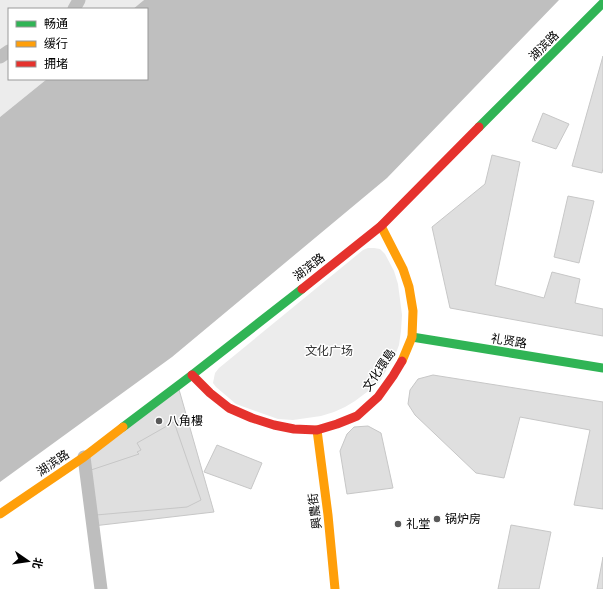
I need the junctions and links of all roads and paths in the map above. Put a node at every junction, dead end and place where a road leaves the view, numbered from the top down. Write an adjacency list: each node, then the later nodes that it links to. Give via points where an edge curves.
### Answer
1 (603, 4): 2 (main road, 湖滨路)
2 (381, 226): 3 (main road, 文化環島, via 403,269 409,287 413,311); 5 (main road, 湖滨路)
3 (412, 337): 4 (main road, 礼贤路); 6 (main road, 文化環島, via 404,357 378,397 357,416)
4 (603, 368)
5 (192, 375): 6 (main road, 文化環島, via 230,408 252,418 294,429); 7 (main road, 湖滨路)
6 (317, 430): 10 (main road, 興農街)
7 (84, 456): 8 (main road, 湖滨路); 9 (street)
8 (0, 514)
9 (101, 589)
10 (335, 589)

